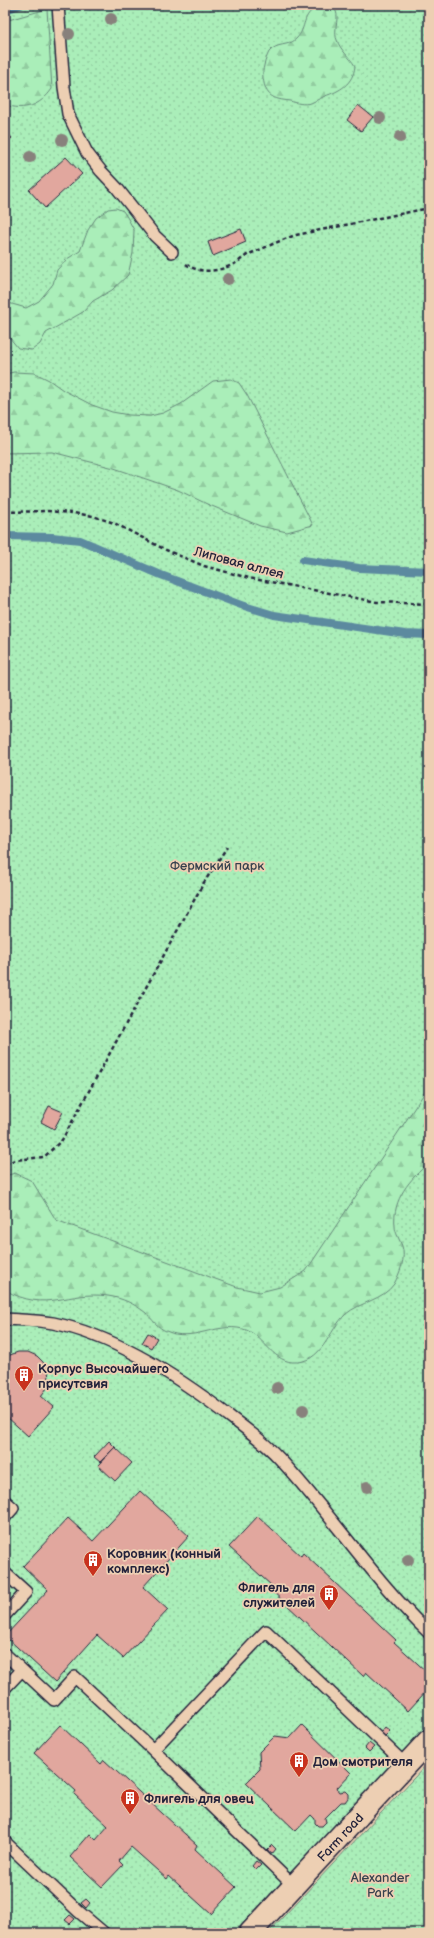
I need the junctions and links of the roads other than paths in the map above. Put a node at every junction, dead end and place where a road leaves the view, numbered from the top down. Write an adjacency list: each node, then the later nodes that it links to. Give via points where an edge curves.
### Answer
1 (58, 5): 2 (lane, via 68,114 92,159 155,236)
2 (172, 252)
3 (5, 1319): 8 (lane, via 52,1323 92,1335 149,1363 214,1404 278,1457 380,1580)
4 (5, 1501): 5 (lane, via 13,1508)
5 (5, 1518)
6 (5, 1573): 7 (lane, via 26,1592)
7 (5, 1615)
8 (429, 1632)
9 (5, 1654): 10 (lane)
10 (22, 1670): 11 (lane); 13 (lane, via 54,1700 75,1677)
11 (5, 1688)
12 (429, 1740): 14 (street, Farm road)
13 (154, 1750): 14 (lane, via 266,1630); 16 (lane)
14 (406, 1765): 16 (street, Farm road)
15 (5, 1842): 17 (lane)
16 (294, 1886): 18 (street, Farm road)
17 (104, 1933)
18 (250, 1933)

